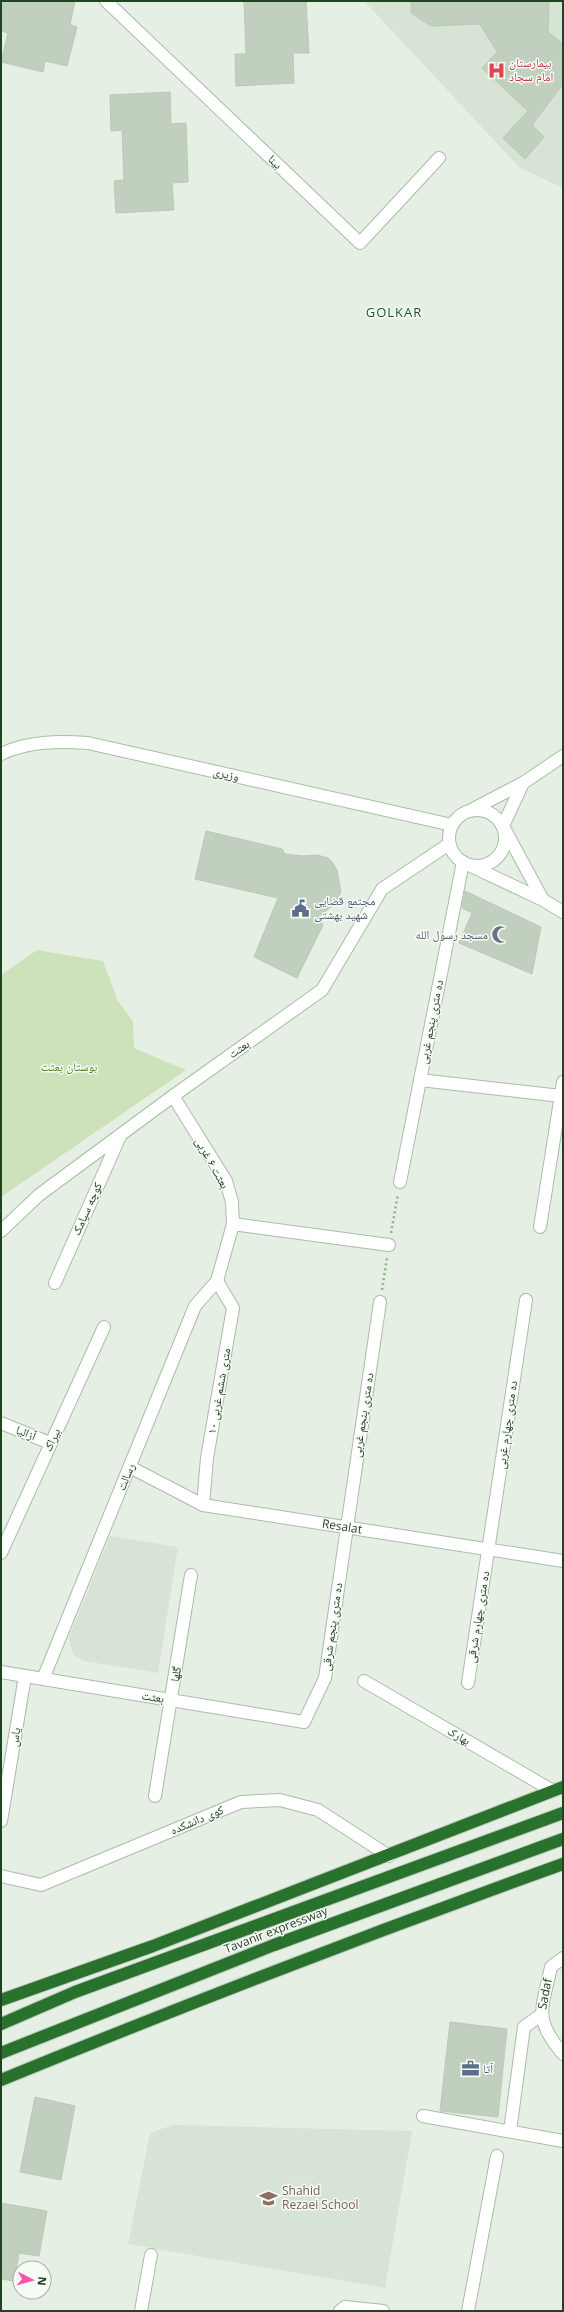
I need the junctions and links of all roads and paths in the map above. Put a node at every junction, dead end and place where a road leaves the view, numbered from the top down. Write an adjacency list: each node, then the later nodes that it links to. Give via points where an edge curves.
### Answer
1 (106, 1): 2 (street, بینا, via 360,243)
2 (439, 158)
3 (1, 754): 7 (street, وزیری, via 37,744 60,741 88,743)
4 (563, 756): 5 (street)
5 (522, 783): 6 (street); 8 (street)
6 (474, 809): 7 (street, via 465,812); 8 (street, via 491,813)
7 (452, 825): 9 (street)
8 (503, 826): 10 (street, via 504,844 495,860 477,866); 11 (street)
9 (449, 844): 10 (street, via 453,853); 15 (street, بعثت, via 382,889 322,990)
10 (465, 863): 11 (street); 13 (street, ده متری پنجم غربی)
11 (543, 900): 12 (street)
12 (563, 912)
13 (420, 1080): 16 (street); 18 (street, ده متری پنجم غربی)
14 (563, 1082): 16 (street)
15 (173, 1096): 17 (street, بعثت); 19 (street, بعثت ۶ غربی, via 226,1181 232,1202)
16 (561, 1096): 20 (street)
17 (120, 1136): 21 (street, بعثت, via 39,1195); 24 (street, کوچه سیامک)
18 (400, 1182): 22 (path)
19 (232, 1224): 22 (street); 23 (street, بعثت ۶ غربی)
20 (540, 1227)
21 (1, 1231)
22 (389, 1245): 26 (path)
23 (217, 1281): 30 (street, رسالت, via 195,1306); 31 (street, ۱۰ متری ششم غربی, via 233,1308 208,1458)
24 (55, 1283)
25 (526, 1300): 33 (street, ده متری چهارم غربی)
26 (380, 1302): 32 (street, ده متری پنجم غربی)
27 (104, 1327): 29 (street, بیراک)
28 (1, 1423): 29 (street, آزالیا)
29 (50, 1443): 34 (street, بیراک)
30 (130, 1467): 31 (street, Resalat); 39 (street, رسالت)
31 (203, 1505): 32 (street, Resalat)
32 (346, 1528): 33 (street, Resalat); 43 (street, ده متری پنجم شرقی, via 325,1678)
33 (489, 1550): 35 (street, Resalat); 41 (street, ده متری چهارم شرقی)
34 (1, 1553)
35 (563, 1561)
36 (191, 1575): 42 (street, گلها)
37 (1, 1672): 38 (street, بعثت)
38 (25, 1676): 39 (street, بعثت); 47 (street, یاس)
39 (43, 1679): 42 (street, بعثت)
40 (364, 1681): 44 (street, بهارک)
41 (468, 1684)
42 (171, 1700): 43 (street, بعثت); 45 (street, گلها)
43 (304, 1722)
44 (558, 1789): 49 (highway)
45 (155, 1796)
46 (563, 1813): 55 (highway, Tavanir expressway, via 82,1990)
47 (1, 1821)
48 (563, 1839): 56 (highway, Tavanir expressway, via 274,1945)
49 (389, 1856): 51 (street, کوی دانشکده, via 318,1810 280,1800 241,1802 41,1885); 53 (highway, via 153,1946)
50 (563, 1864): 58 (highway, via 406,1920 199,1999)
51 (1, 1876)
52 (563, 1958): 54 (street, Sadaf, via 551,1968)
53 (1, 2000)
54 (541, 2015): 57 (street, Sadaf, via 548,2037); 60 (street, via 524,2027)
55 (1, 2024)
56 (1, 2053)
57 (563, 2054)
58 (1, 2080)
59 (423, 2116): 60 (street)
60 (510, 2131): 61 (street)
61 (563, 2141)
62 (497, 2156): 67 (street)
63 (151, 2255): 64 (street)
64 (140, 2311)
65 (340, 2311): 66 (street, via 345,2307)
66 (383, 2311)
67 (468, 2311)

